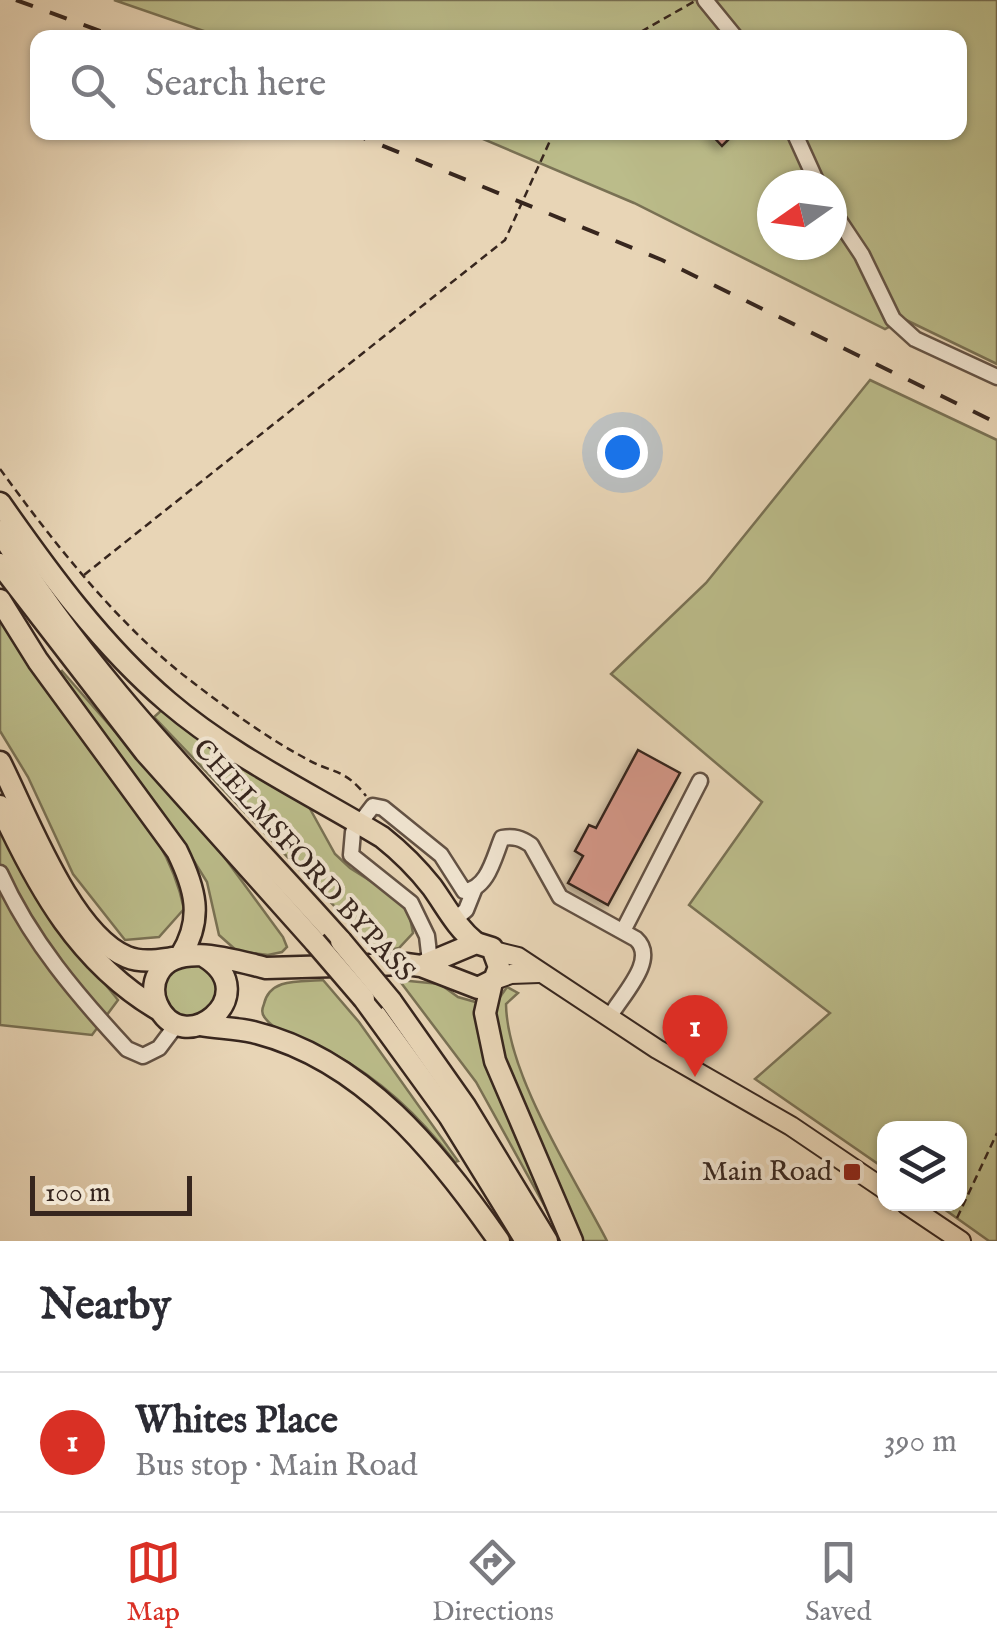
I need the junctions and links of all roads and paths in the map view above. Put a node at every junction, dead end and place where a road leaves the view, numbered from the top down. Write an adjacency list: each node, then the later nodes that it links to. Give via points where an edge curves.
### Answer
1 (696, 0): 3 (path)
2 (705, 0): 4 (street)
3 (644, 30)
4 (729, 30)
5 (550, 140): 14 (path, via 505,240)
6 (798, 140): 7 (street)
7 (811, 170)
8 (847, 232): 9 (street, via 893,320 915,339)
9 (997, 376)
10 (0, 469): 14 (path)
11 (0, 503): 20 (highway, via 95,626 170,704)
12 (0, 530): 44 (highway, CHELMSFORD BYPASS, bridge, via 156,740 391,1000)
13 (0, 564): 43 (highway, CHELMSFORD BYPASS, bridge, via 145,752 364,999 449,1116)
14 (84, 575): 19 (path, via 193,683 304,758 353,778)
15 (0, 600): 26 (highway, via 192,882 194,928)
16 (0, 762): 26 (highway, via 48,864 90,926 129,958)
17 (700, 781): 24 (street)
18 (0, 806): 34 (highway, via 54,911 125,986)
19 (373, 806): 20 (street); 22 (street, via 441,855 464,891)
20 (360, 824): 23 (highway, via 406,856); 28 (street, via 350,840 351,855 410,903 426,936)
21 (0, 872): 36 (street, via 47,956 127,1048 143,1056 154,1052)
22 (474, 890): 23 (street); 24 (street, via 502,838 514,836 530,845 560,897)
23 (453, 921): 25 (highway)
24 (623, 931): 35 (street, via 642,944 644,960)
25 (476, 949): 28 (highway); 30 (main road, via 518,957); 31 (highway, via 454,966); 32 (highway, via 499,967)
26 (177, 957): 27 (highway); 34 (highway, via 156,979)
27 (205, 957): 29 (highway); 33 (highway, via 220,968)
28 (428, 966): 29 (highway); 31 (highway)
29 (266, 968): 33 (highway)
30 (539, 974): 32 (main road); 35 (main road)
31 (461, 981): 32 (highway, via 478,988)
32 (493, 981): 45 (highway, via 485,1013 494,1060)
33 (226, 996): 37 (highway, via 219,1012)
34 (160, 1010): 36 (highway)
35 (609, 1018): 39 (main road)
36 (177, 1024): 37 (highway)
37 (200, 1025): 42 (highway, via 288,1044 371,1093 454,1176)
38 (997, 1133): 41 (path)
39 (877, 1184)
40 (917, 1211): 41 (main road)
41 (956, 1237)
42 (499, 1241)
43 (526, 1241)
44 (547, 1241)
45 (572, 1241)

